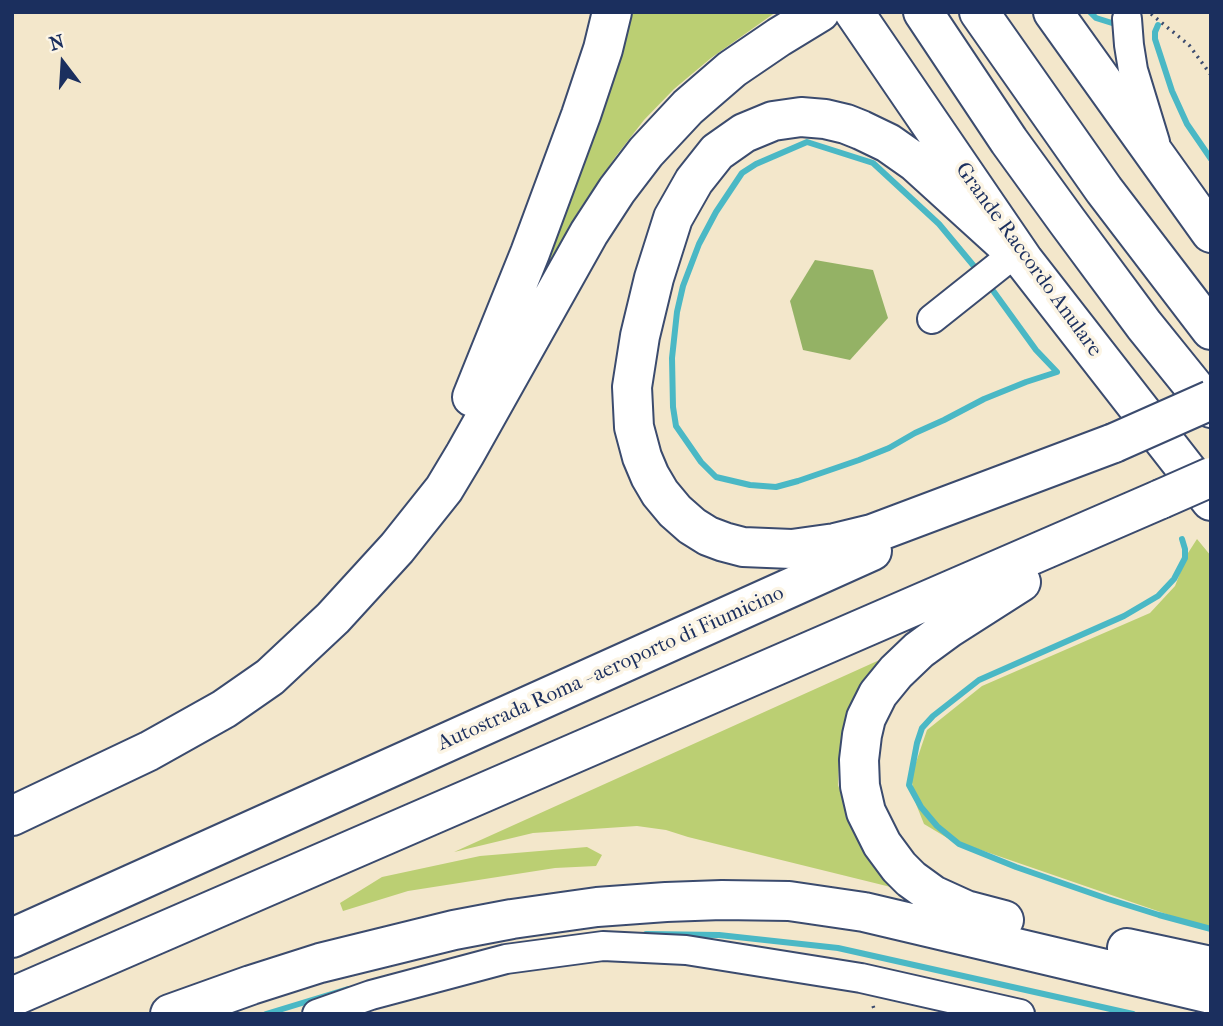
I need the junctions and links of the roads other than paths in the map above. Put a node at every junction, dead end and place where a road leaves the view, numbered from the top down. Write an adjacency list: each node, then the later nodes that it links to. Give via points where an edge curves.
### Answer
1 (612, 12): 19 (highway, via 544,215 467,409 430,478)
2 (820, 12): 19 (highway, via 732,69 695,100 632,170 583,242 444,489)
3 (854, 12): 10 (highway, Grande Raccordo Anulare)
4 (923, 12): 14 (highway, via 1067,221)
5 (979, 12): 12 (highway, via 1104,190)
6 (1053, 12): 8 (highway)
7 (1138, 15): 8 (street, via 1129,45 1133,71)
8 (1162, 165): 9 (highway)
9 (1211, 233)
10 (1002, 267): 11 (street); 15 (highway, via 915,162 888,143 846,124 801,117 773,121 744,133 710,159 688,190 669,229 654,278 632,387 636,437 650,475 670,506 708,536 743,547 792,549 872,534); 18 (highway, Grande Raccordo Anulare)
11 (932, 319)
12 (1211, 330)
13 (1211, 400): 15 (highway, Autostrada Roma - aeroporto di Fiumicino, bridge)
14 (1211, 408)
15 (1114, 443): 21 (highway, Autostrada Roma - aeroporto di Fiumicino)
16 (1211, 477): 17 (highway, bridge)
17 (1161, 499): 22 (highway, via 982,606 902,664 866,719 859,750 860,786 869,820 887,852 911,879 939,898 989,916); 24 (highway)
18 (1211, 501)
19 (334, 618): 20 (highway, via 270,677 223,709 149,751)
20 (12, 816)
21 (12, 938)
22 (1211, 966)
23 (1211, 994): 25 (highway, via 864,912 789,901 700,901 570,910 423,937 287,973)
24 (12, 997)
25 (170, 1014)
26 (317, 1014): 27 (street, via 506,958 603,946 686,950 862,978)
27 (1020, 1014)

